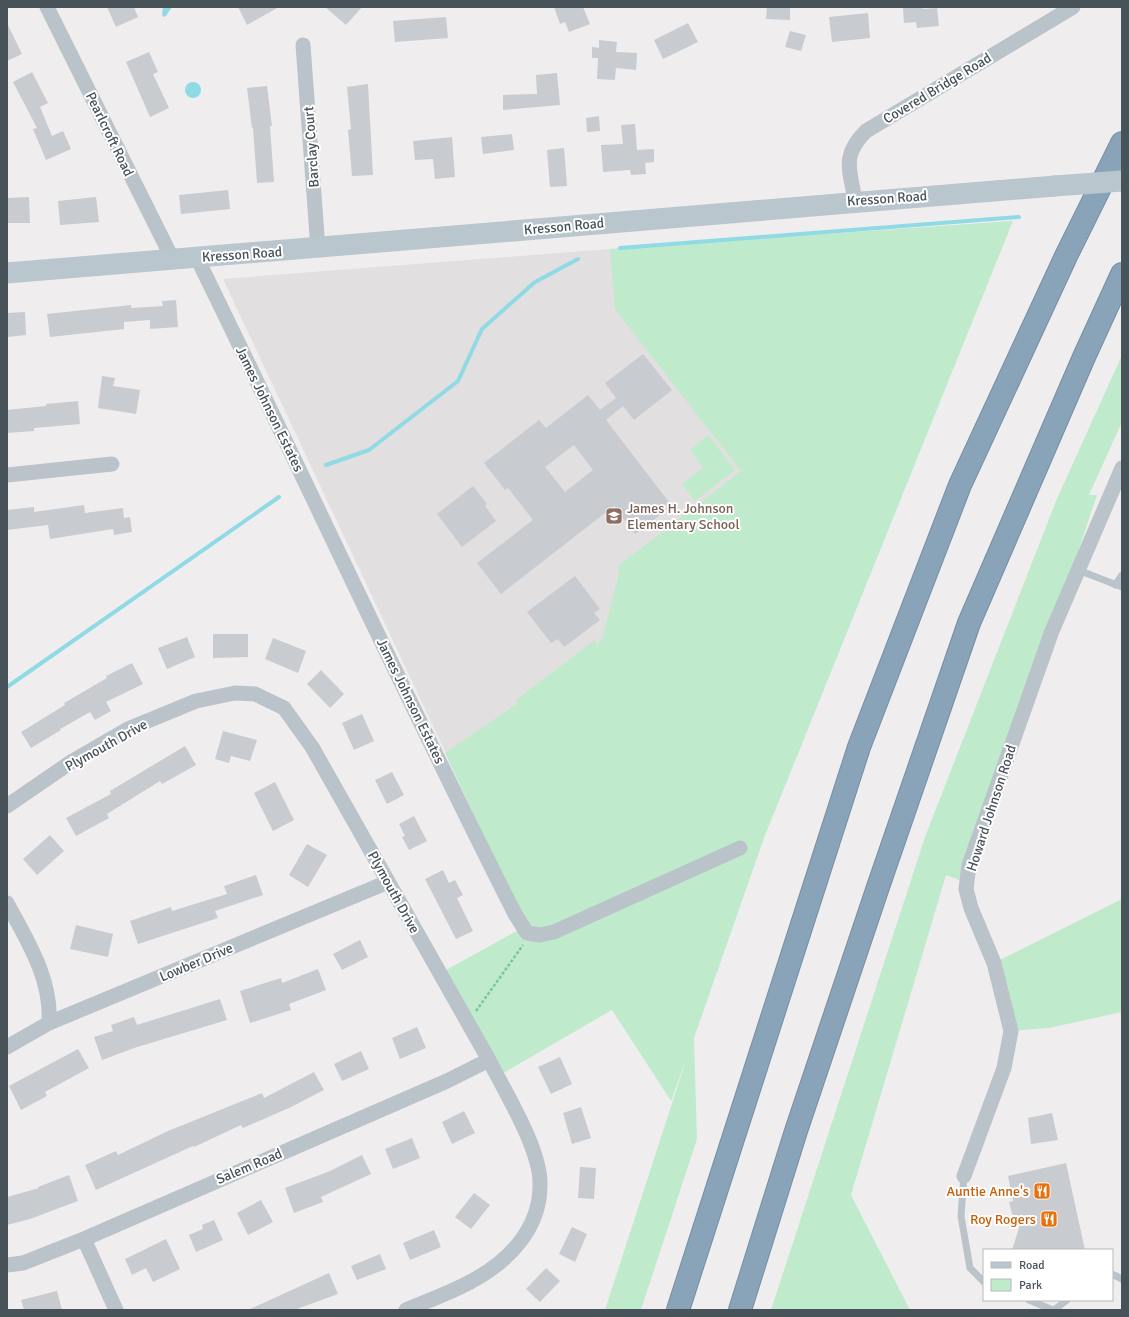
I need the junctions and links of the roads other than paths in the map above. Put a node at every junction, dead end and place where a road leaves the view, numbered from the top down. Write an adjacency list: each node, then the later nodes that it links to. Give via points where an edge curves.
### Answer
1 (47, 7): 9 (street, Pearlcroft Road)
2 (1073, 7): 6 (street, Covered Bridge Road, via 866,131 855,142 850,152)
3 (303, 45): 7 (street, Barclay Court)
4 (1122, 143): 35 (highway, via 960,485 859,747)
5 (1122, 181): 6 (street, Kresson Road, bridge)
6 (855, 201): 7 (street, Kresson Road)
7 (318, 249): 8 (street, Kresson Road)
8 (197, 258): 9 (street, Kresson Road); 19 (street, James Johnson Estates, via 427,737 515,914 527,933 540,935 554,932)
9 (173, 260): 10 (street, Kresson Road)
10 (7, 273)
11 (1122, 274): 36 (highway, via 969,623 806,1103)
12 (112, 464): 14 (street)
13 (1122, 468): 15 (street, Howard Johnson Road)
14 (7, 474)
15 (1078, 570): 17 (lane); 25 (street, Howard Johnson Road, via 1052,631 969,865 966,889 971,908 994,963 1011,1031 1004,1068)
16 (1122, 575): 17 (lane)
17 (1119, 586)
18 (7, 806): 20 (street, Plymouth Drive, via 71,762 128,729 196,701 235,693 255,694 284,708 312,747)
19 (740, 848)
20 (388, 882): 22 (street, Lowber Drive); 24 (street, Plymouth Drive)
21 (7, 903): 22 (street, via 42,971 50,1008)
22 (50, 1023): 23 (street, Lowber Drive)
23 (7, 1048)
24 (489, 1060): 26 (street, Salem Road, via 447,1081); 34 (street, Plymouth Drive, via 529,1141 538,1167 538,1201 529,1229 517,1247 489,1270 470,1282)
25 (964, 1176): 30 (lane, via 961,1216 970,1268)
26 (84, 1239): 27 (street, Salem Road, via 23,1263); 33 (street)
27 (7, 1265)
28 (1113, 1274): 29 (lane)
29 (1122, 1279)
30 (983, 1281)
31 (1032, 1301): 37 (lane)
32 (1066, 1301): 37 (lane)
33 (116, 1310)
34 (406, 1310)
35 (678, 1310)
36 (740, 1310)
37 (1054, 1310)

